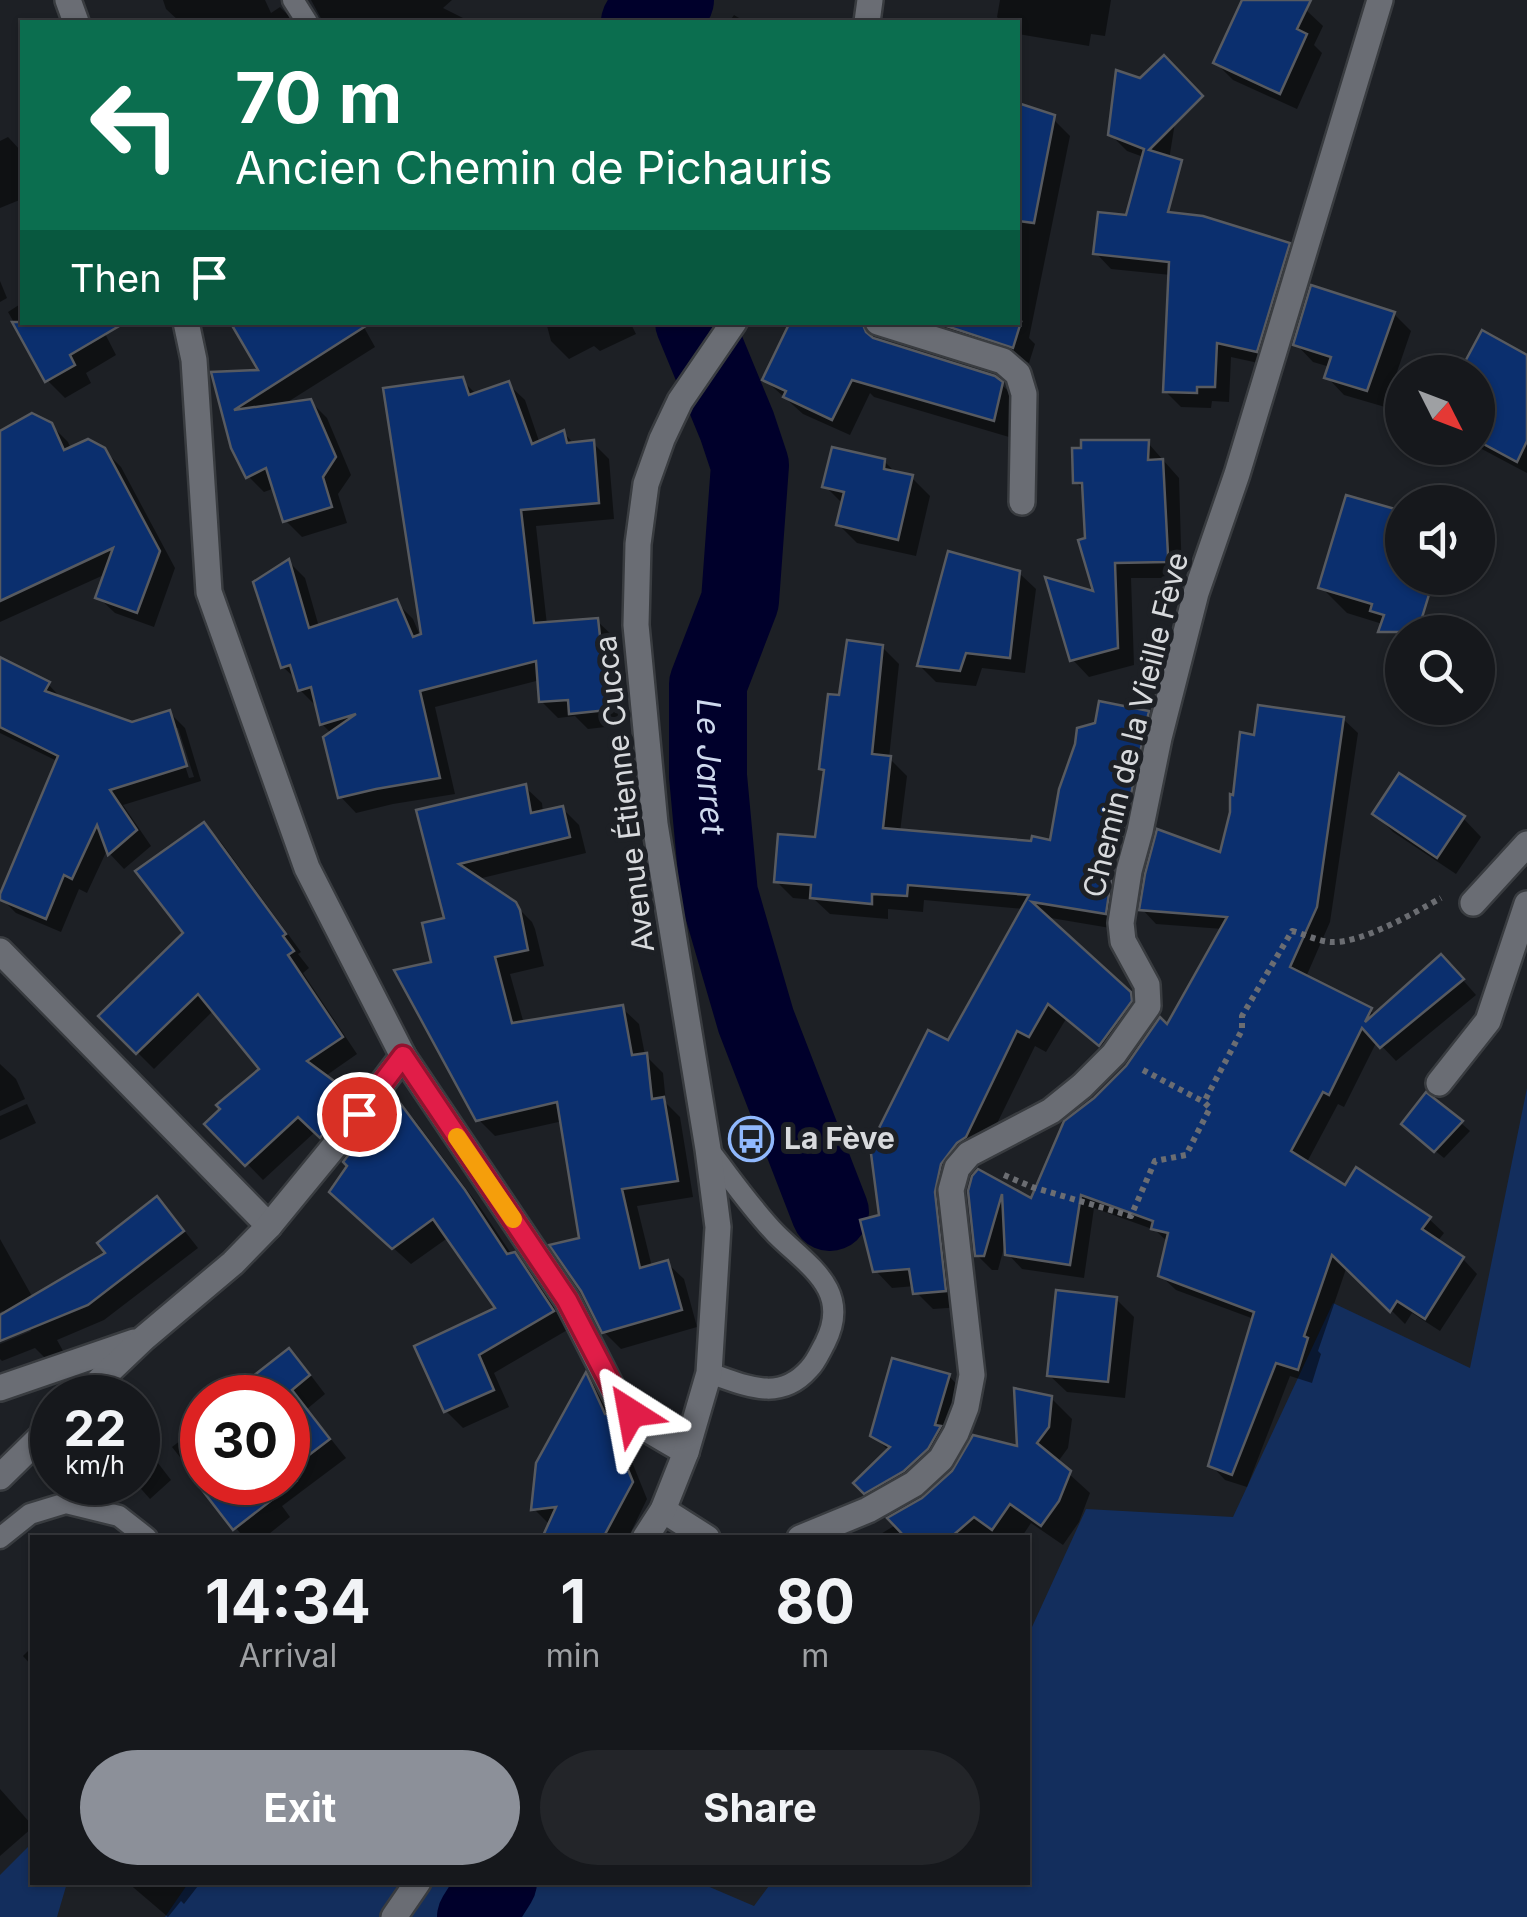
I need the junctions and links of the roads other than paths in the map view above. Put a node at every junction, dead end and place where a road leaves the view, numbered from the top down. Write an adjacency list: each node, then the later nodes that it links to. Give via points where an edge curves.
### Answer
1 (1380, 0): 25 (street, Chemin de la Vieille Fève, via 1196,593 1129,871 1123,941 1147,986 1148,1006 1082,1086 1051,1111 969,1154 957,1168 951,1190 972,1375 956,1433 914,1484)
2 (187, 325): 10 (street, via 209,592 307,868)
3 (731, 325): 12 (street, Avenue Étienne Cucca, via 662,439 646,484 638,544 636,626 655,824)
4 (888, 325): 5 (street, via 1003,361 1018,374 1024,394)
5 (1022, 502)
6 (1527, 844): 7 (street)
7 (1474, 902)
8 (1527, 904): 11 (street, via 1488,1021)
9 (0, 951): 13 (street)
10 (403, 1056): 13 (street); 19 (street, via 567,1300 618,1398 645,1428)
11 (1439, 1083)
12 (708, 1149): 15 (street, Avenue Étienne Cucca, via 718,1227); 15 (lane, via 776,1234 818,1272 834,1314 812,1366 798,1380 778,1389 753,1388)
13 (269, 1226): 14 (street)
14 (144, 1338): 16 (street); 17 (street)
15 (709, 1373): 19 (street, Avenue Étienne Cucca)
16 (105, 1375)
17 (0, 1388)
18 (30, 1448): 20 (street)
19 (686, 1452): 21 (street, Avenue Étienne Cucca)
20 (0, 1477)
21 (662, 1510): 23 (street, Avenue Étienne Cucca); 24 (street)
22 (143, 1535): 26 (lane, via 119,1516 66,1503 30,1514)
23 (647, 1535)
24 (702, 1535)
25 (808, 1535)
26 (0, 1538)
27 (416, 1885): 28 (street)
28 (394, 1917)

